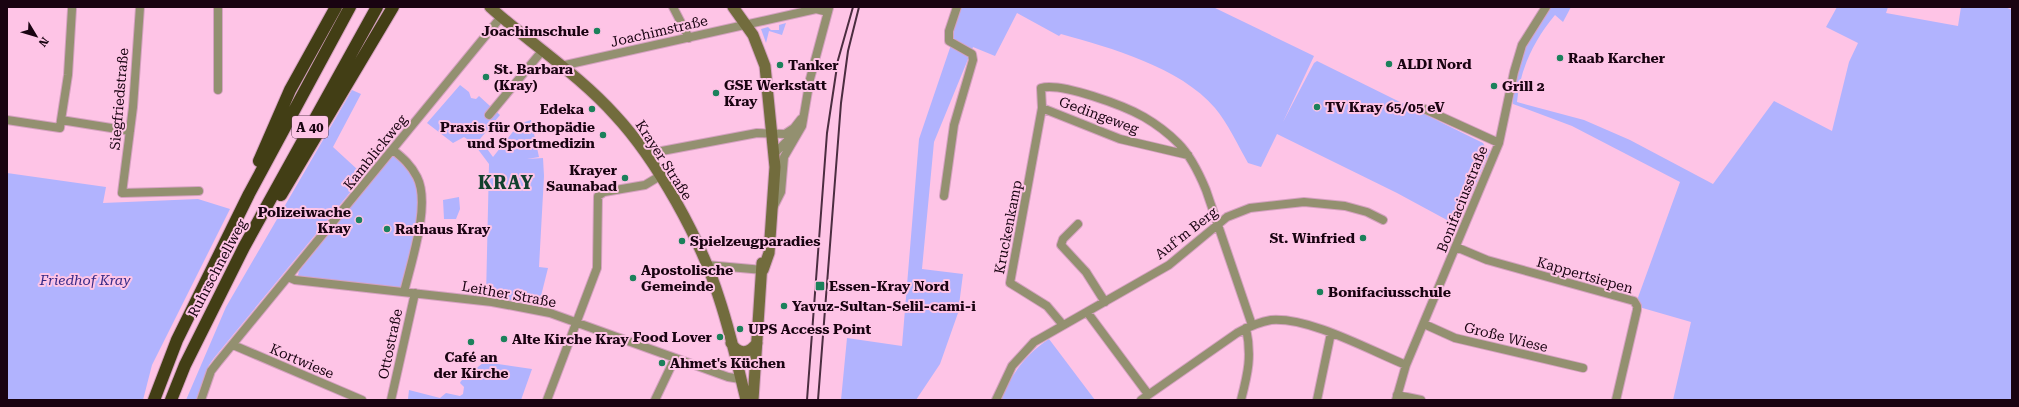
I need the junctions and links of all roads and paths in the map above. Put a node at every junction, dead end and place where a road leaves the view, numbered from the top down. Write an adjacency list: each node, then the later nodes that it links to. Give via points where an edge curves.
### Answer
1 (140, 7): 28 (street, Siegfriedstraße)
2 (218, 7): 21 (street)
3 (336, 7): 37 (highway, via 290,90 261,156)
4 (350, 7): 37 (highway, Ruhrschnellweg / A 40)
5 (377, 7): 43 (highway, Ruhrschnellweg / A 40)
6 (392, 7): 43 (highway, via 303,161)
7 (490, 7): 16 (main road, Krayer Straße)
8 (673, 7): 18 (street)
9 (733, 7): 17 (main road)
10 (784, 7): 15 (street)
11 (957, 7): 38 (street, via 948,31 949,41 972,54 973,60 954,125)
12 (1546, 7): 30 (street, Bonifaciusstraße, via 1528,32 1520,51)
13 (72, 9): 27 (street, via 68,74)
14 (829, 9): 15 (street, Joachimstraße, via 816,9); 25 (street, via 817,48)
15 (785, 16): 17 (street, Joachimstraße)
16 (501, 18): 19 (main road, Krayer Straße); 31 (street, Kamblickweg)
17 (746, 25): 18 (street, Joachimstraße); 29 (main road, via 754,35 765,66)
18 (690, 38): 20 (street, Joachimstraße)
19 (542, 51): 20 (main road, Krayer Straße); 24 (street)
20 (561, 66): 32 (main road, Krayer Straße, via 615,115)
21 (218, 90)
22 (1420, 107): 30 (street)
23 (1042, 108): 34 (street, Gedingeweg, via 1120,139); 34 (street, Gedingeweg, via 1042,88 1048,86 1087,95 1143,116 1165,132); 54 (street, Kruckenkamp, via 1010,283 1047,306)
24 (489, 115)
25 (804, 115): 29 (street, via 790,132); 33 (street, via 793,135); 39 (street, via 802,126 784,157 781,192)
26 (7, 120): 27 (street, via 60,128)
27 (61, 120): 28 (street)
28 (130, 131): 36 (street, Siegfriedstraße, via 122,193)
29 (772, 134): 32 (street, via 757,133); 33 (main road)
30 (1499, 143): 44 (street, Bonifaciusstraße)
31 (393, 150): 47 (street, Kamblickweg); 48 (street, Ottostraße, via 415,173 422,199 421,219)
32 (646, 154): 35 (main road, Krayer Straße)
33 (774, 154): 39 (main road); 46 (main road, via 768,164)
34 (1188, 155): 42 (street, Gedingeweg, via 1199,173)
35 (660, 176): 45 (main road, Krayer Straße); 52 (street, via 645,185 604,192 598,196 597,268)
36 (199, 191)
37 (249, 194): 66 (highway, Ruhrschnellweg / A 40, via 177,340)
38 (944, 196)
39 (772, 209): 46 (main road, via 768,256)
40 (1383, 220): 42 (street, Auf'm Berg, via 1345,206 1304,202 1250,208)
41 (1078, 224): 50 (street, via 1063,239 1061,245 1086,272)
42 (1216, 224): 50 (street, Auf'm Berg, via 1169,265); 55 (street, Gedingeweg)
43 (244, 247): 67 (highway, Ruhrschnellweg / A 40, via 199,336)
44 (1456, 247): 53 (street, Bonifaciusstraße); 79 (street, Kappertsiepen, via 1487,260 1634,301 1637,310)
45 (707, 265): 46 (street); 57 (main road, Krayer Straße)
46 (763, 270): 58 (main road)
47 (288, 277): 48 (street, Leither Straße, via 295,280); 59 (street, Kamblickweg)
48 (404, 292): 49 (street, Leither Straße)
49 (415, 293): 52 (street, Leither Straße, via 516,306 550,313); 70 (street, Ottostraße)
50 (1105, 302): 51 (street, Auf'm Berg)
51 (1087, 312): 54 (street, Auf'm Berg); 64 (street)
52 (576, 323): 60 (street, Leither Straße); 71 (street)
53 (1424, 324): 61 (street, Bonifaciusstraße); 62 (street, Große Wiese, via 1456,338)
54 (1063, 325): 75 (street, Auf'm Berg, via 1034,342 1018,358 1007,374)
55 (1249, 326): 56 (street, via 1271,320 1289,321); 64 (street); 76 (street, Gedingeweg, via 1250,365)
56 (1331, 333): 61 (street); 77 (street)
57 (731, 343): 58 (main road, via 738,350 745,352 751,350); 63 (main road, Krayer Straße)
58 (756, 343): 63 (main road); 74 (main road)
59 (233, 345): 68 (street, Kamblickweg, via 211,371); 69 (street, Kortwiese)
60 (675, 358): 63 (street, Leither Straße); 72 (street)
61 (1406, 365): 65 (street, Bonifaciusstraße)
62 (1583, 368)
63 (743, 382): 73 (main road, Krayer Straße)
64 (1145, 397)
65 (1397, 397): 78 (street)
66 (154, 400)
67 (171, 400)
68 (201, 400)
69 (362, 400)
70 (391, 400)
71 (547, 400)
72 (655, 400)
73 (746, 400)
74 (753, 400)
75 (996, 400)
76 (1242, 400)
77 (1317, 400)
78 (1421, 400)
79 (1616, 400)

